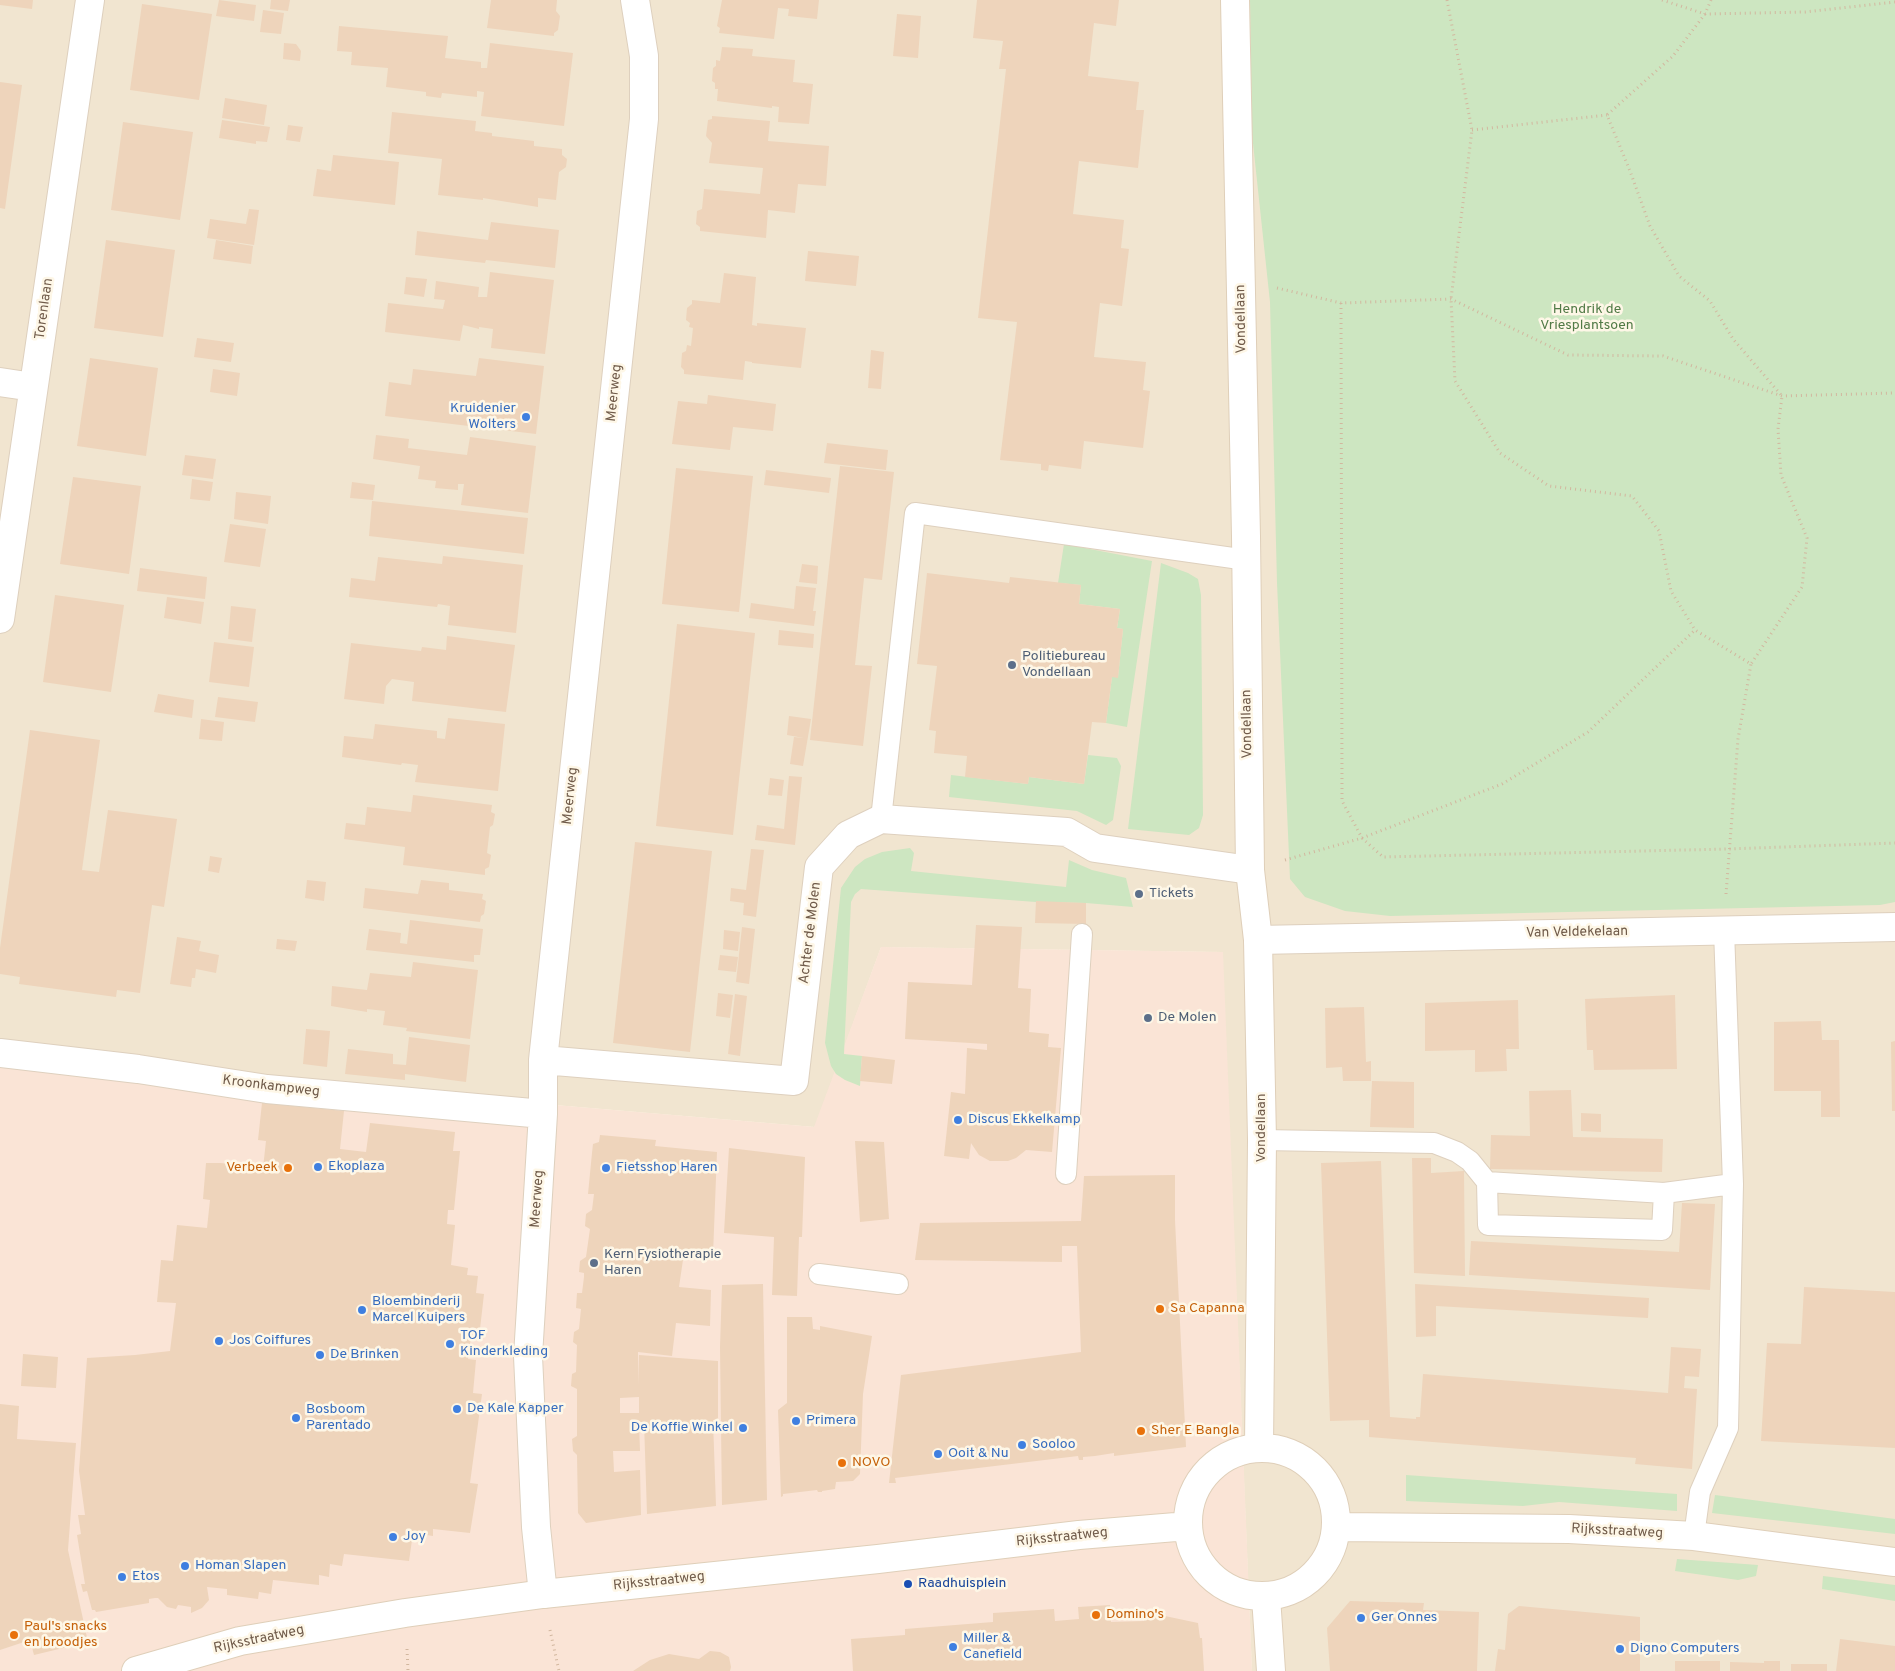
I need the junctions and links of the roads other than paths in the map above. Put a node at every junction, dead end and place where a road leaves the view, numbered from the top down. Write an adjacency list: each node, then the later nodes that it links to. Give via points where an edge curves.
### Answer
1 (90, 0): 5 (street, Torenlaan)
2 (635, 0): 15 (street, Meerweg, via 644,56 644,119)
3 (1235, 0): 6 (street, Vondellaan)
4 (0, 382): 5 (street)
5 (33, 387): 7 (street, Torenlaan)
6 (1247, 560): 8 (lane, via 915,513); 9 (street, Vondellaan)
7 (0, 619)
8 (881, 819): 9 (street, Achter de Molen, via 1067,832 1095,848); 15 (street, Achter de Molen, via 848,835 819,867 794,1081)
9 (1250, 870): 13 (street, Vondellaan)
10 (1895, 927): 11 (street, Van Veldekelaan)
11 (1724, 930): 13 (street, Van Veldekelaan); 20 (lane)
12 (1082, 934): 18 (lane)
13 (1258, 940): 17 (street, Vondellaan)
14 (0, 1053): 16 (street, Kroonkampweg, via 138,1069 267,1089)
15 (542, 1060): 16 (street, Meerweg)
16 (543, 1114): 29 (street, Meerweg, via 528,1356 536,1527)
17 (1262, 1140): 19 (lane, via 1434,1143 1470,1161); 24 (street, Vondellaan)
18 (1066, 1174)
19 (1487, 1182): 21 (lane); 21 (lane, via 1488,1225 1662,1230)
20 (1733, 1184): 21 (lane); 27 (lane, via 1728,1428 1700,1492)
21 (1664, 1192)
22 (819, 1274): 23 (lane)
23 (898, 1284)
24 (1259, 1447): 25 (street, via 1236,1452 1216,1464 1200,1481 1190,1503); 26 (street, via 1284,1450 1306,1461 1324,1480 1334,1502)
25 (1188, 1526): 29 (street, Rijksstraatweg); 30 (street, via 1191,1545 1199,1563 1212,1577 1228,1589)
26 (1336, 1528): 27 (street, Rijksstraatweg, via 1569,1529); 30 (street, via 1332,1549 1311,1578 1287,1592)
27 (1694, 1536): 28 (street, Rijksstraatweg)
28 (1895, 1562)
29 (543, 1594): 31 (street, Rijksstraatweg, via 405,1612 240,1641)
30 (1266, 1597): 32 (street)
31 (136, 1671)
32 (1271, 1671)

